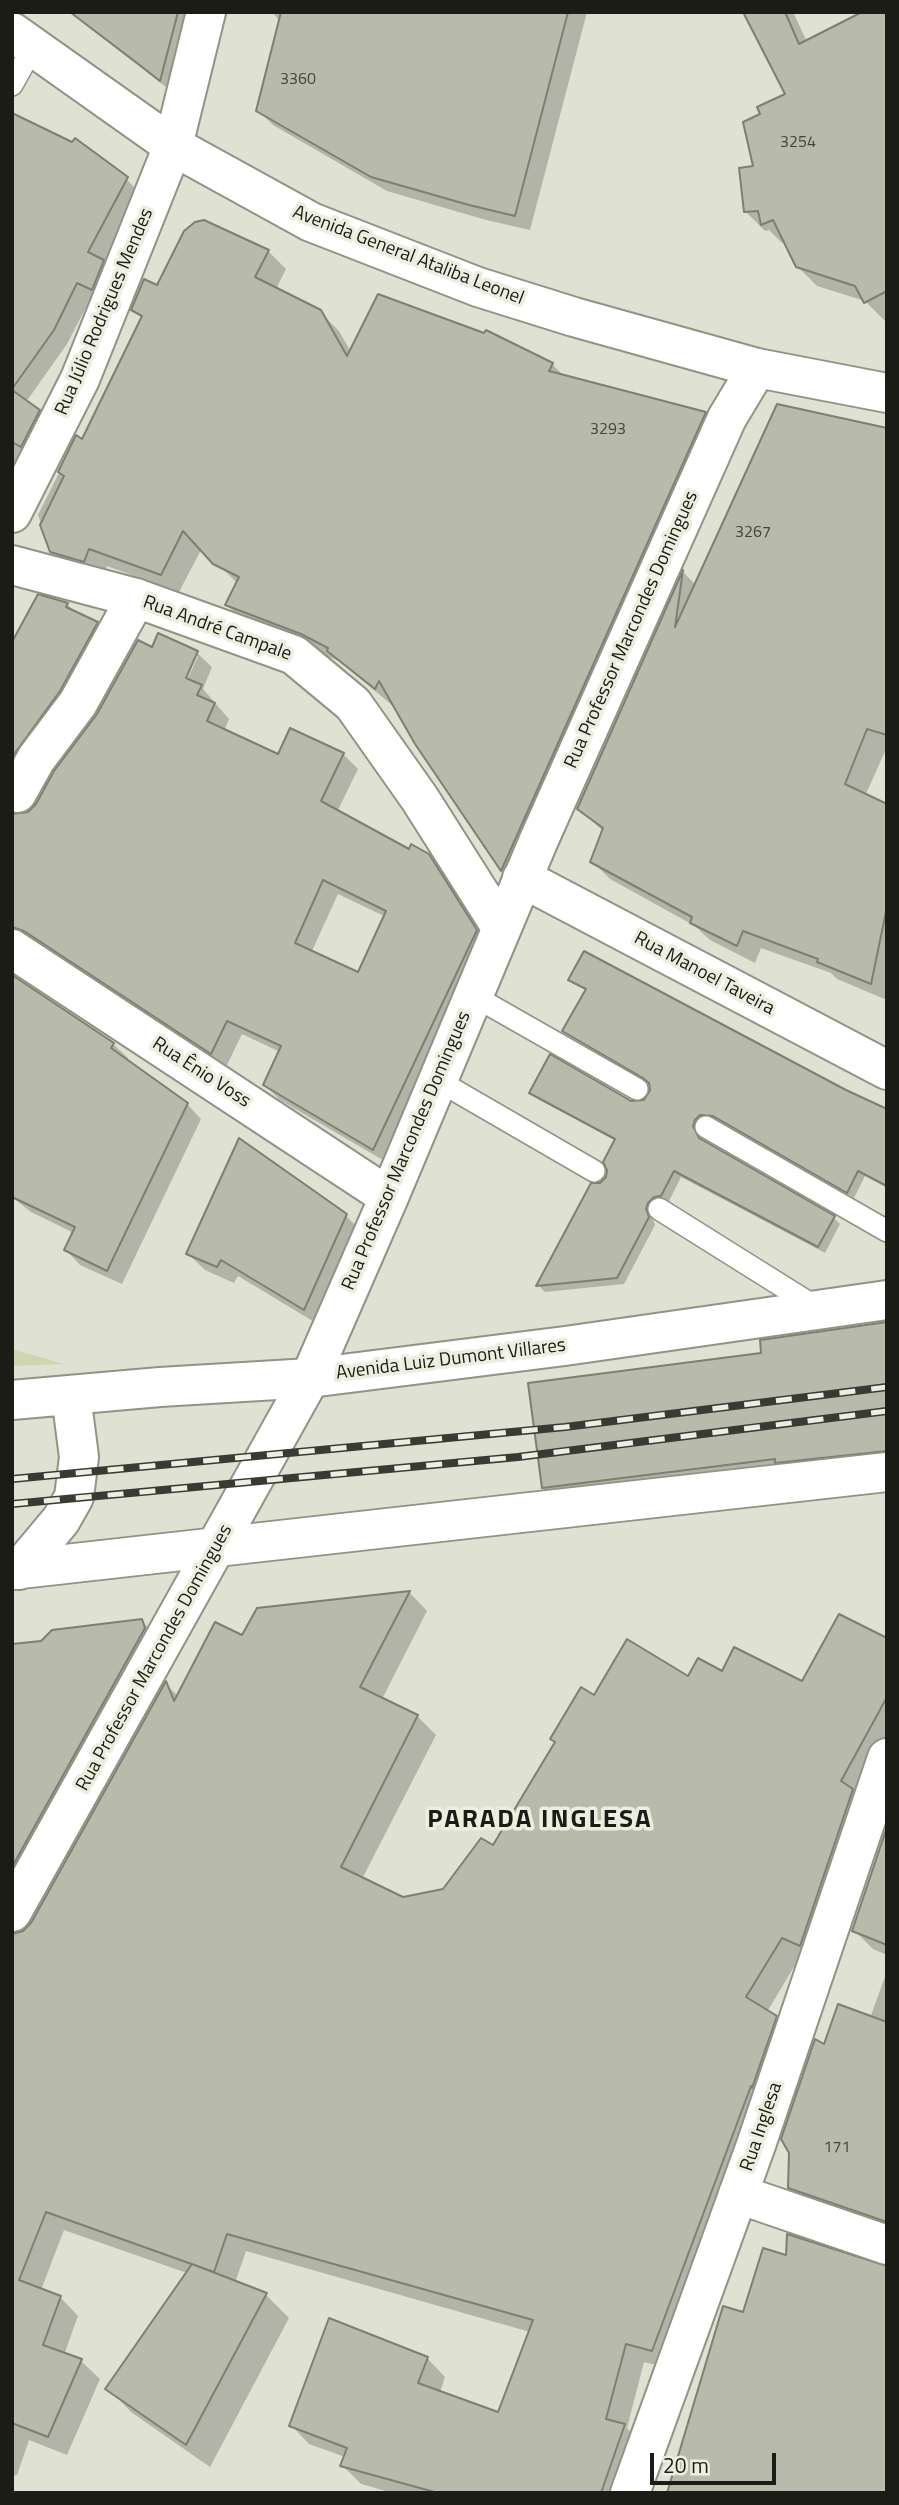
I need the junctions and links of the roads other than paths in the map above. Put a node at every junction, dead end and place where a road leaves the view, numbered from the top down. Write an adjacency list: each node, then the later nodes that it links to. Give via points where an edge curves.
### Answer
1 (205, 12): 4 (street, Rua Júlio Rodrigues Mendes)
2 (23, 40): 3 (lane); 4 (street, Avenida General Ataliba Leonel)
3 (12, 85)
4 (173, 146): 5 (street, Avenida General Ataliba Leonel, via 311,222 478,288); 7 (street, Rua Júlio Rodrigues Mendes, via 80,379)
5 (757, 368): 6 (street, Avenida General Ataliba Leonel); 11 (street, Rua Professor Marcondes Domingues, via 727,418)
6 (887, 393)
7 (12, 513)
8 (12, 565): 9 (street, Rua André Campale)
9 (136, 598): 10 (street, via 78,703); 12 (street, Rua André Campale, via 294,655 353,704)
10 (17, 793)
11 (522, 878): 12 (street, Rua Professor Marcondes Domingues); 15 (street, Rua Manoel Taveira)
12 (501, 927): 14 (street, Rua Professor Marcondes Domingues)
13 (12, 949): 20 (street, Rua Ênio Voss)
14 (472, 995): 16 (street, Rua Professor Marcondes Domingues); 17 (lane)
15 (887, 1070)
16 (437, 1080): 19 (lane); 20 (street, Rua Professor Marcondes Domingues)
17 (637, 1089)
18 (706, 1127): 22 (lane)
19 (594, 1171)
20 (389, 1197): 25 (street, Rua Professor Marcondes Domingues)
21 (659, 1209): 24 (lane)
22 (887, 1231)
23 (887, 1300): 24 (street, Avenida Luiz Dumont Villares)
24 (818, 1309): 25 (street, Avenida Luiz Dumont Villares)
25 (310, 1378): 26 (street, Avenida Luiz Dumont Villares); 29 (street, Rua Professor Marcondes Domingues)
26 (71, 1395): 27 (street, Avenida Luiz Dumont Villares); 30 (street, via 79,1457 74,1497 61,1520)
27 (12, 1401)
28 (887, 1472): 29 (street)
29 (218, 1546): 30 (street); 32 (street, Rua Professor Marcondes Domingues)
30 (16, 1570)
31 (887, 1758): 33 (street, Rua Inglesa)
32 (12, 1912)
33 (738, 2194): 34 (street); 35 (street, Rua Inglesa)
34 (887, 2245)
35 (630, 2493)

